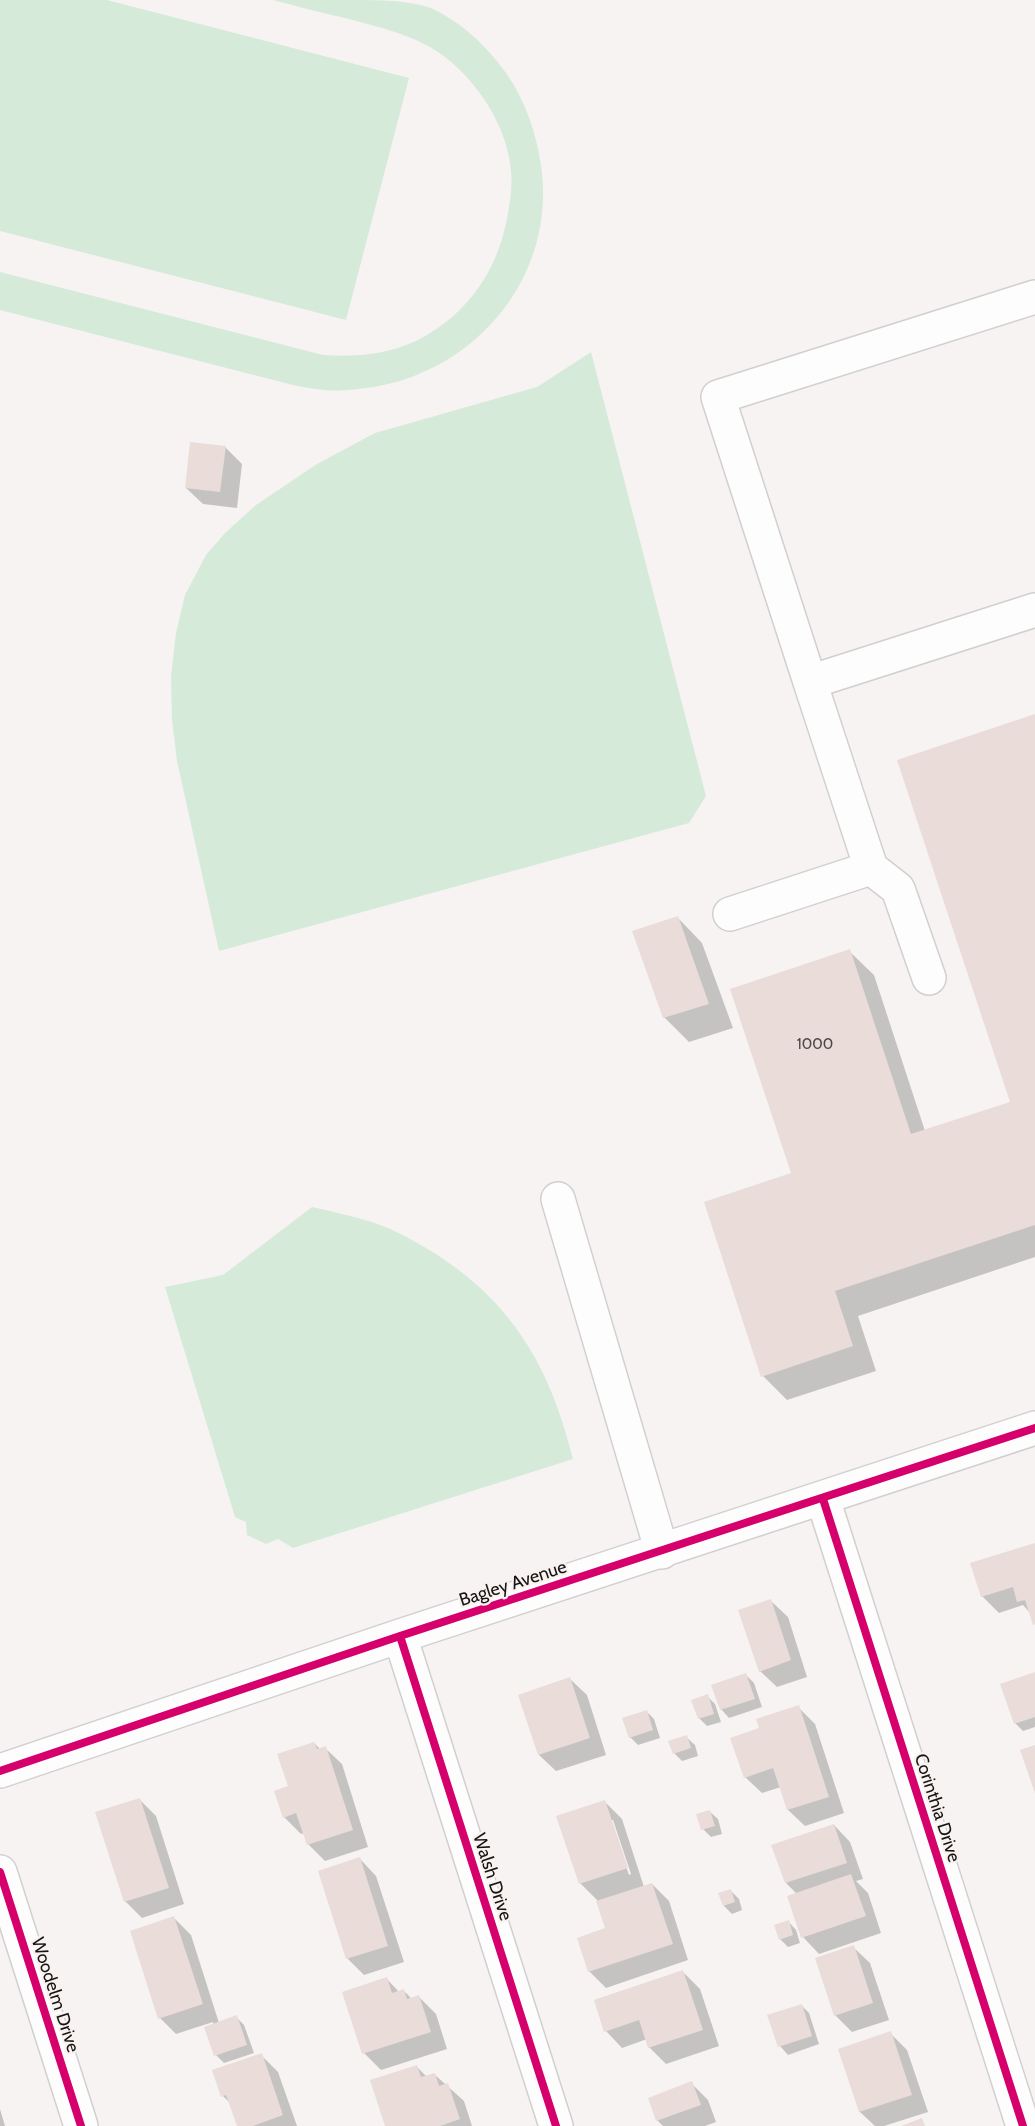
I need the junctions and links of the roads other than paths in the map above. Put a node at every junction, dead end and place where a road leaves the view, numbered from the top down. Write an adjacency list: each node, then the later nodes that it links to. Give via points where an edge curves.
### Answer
1 (1035, 297): 3 (street, via 718,397)
2 (1035, 610): 3 (street)
3 (810, 682): 4 (street)
4 (871, 867): 5 (street); 6 (street, via 898,890)
5 (730, 914)
6 (929, 978)
7 (558, 1199): 10 (street)
8 (1035, 1428): 9 (street, Bagley Avenue)
9 (823, 1499): 10 (street, Bagley Avenue); 16 (street, Corinthia Drive)
10 (662, 1552): 11 (street, Bagley Avenue)
11 (400, 1636): 12 (street, Bagley Avenue); 15 (street, Walsh Drive)
12 (0, 1771)
13 (0, 1872): 14 (street, Woodelm Drive)
14 (81, 2126)
15 (556, 2126)
16 (1023, 2126)

